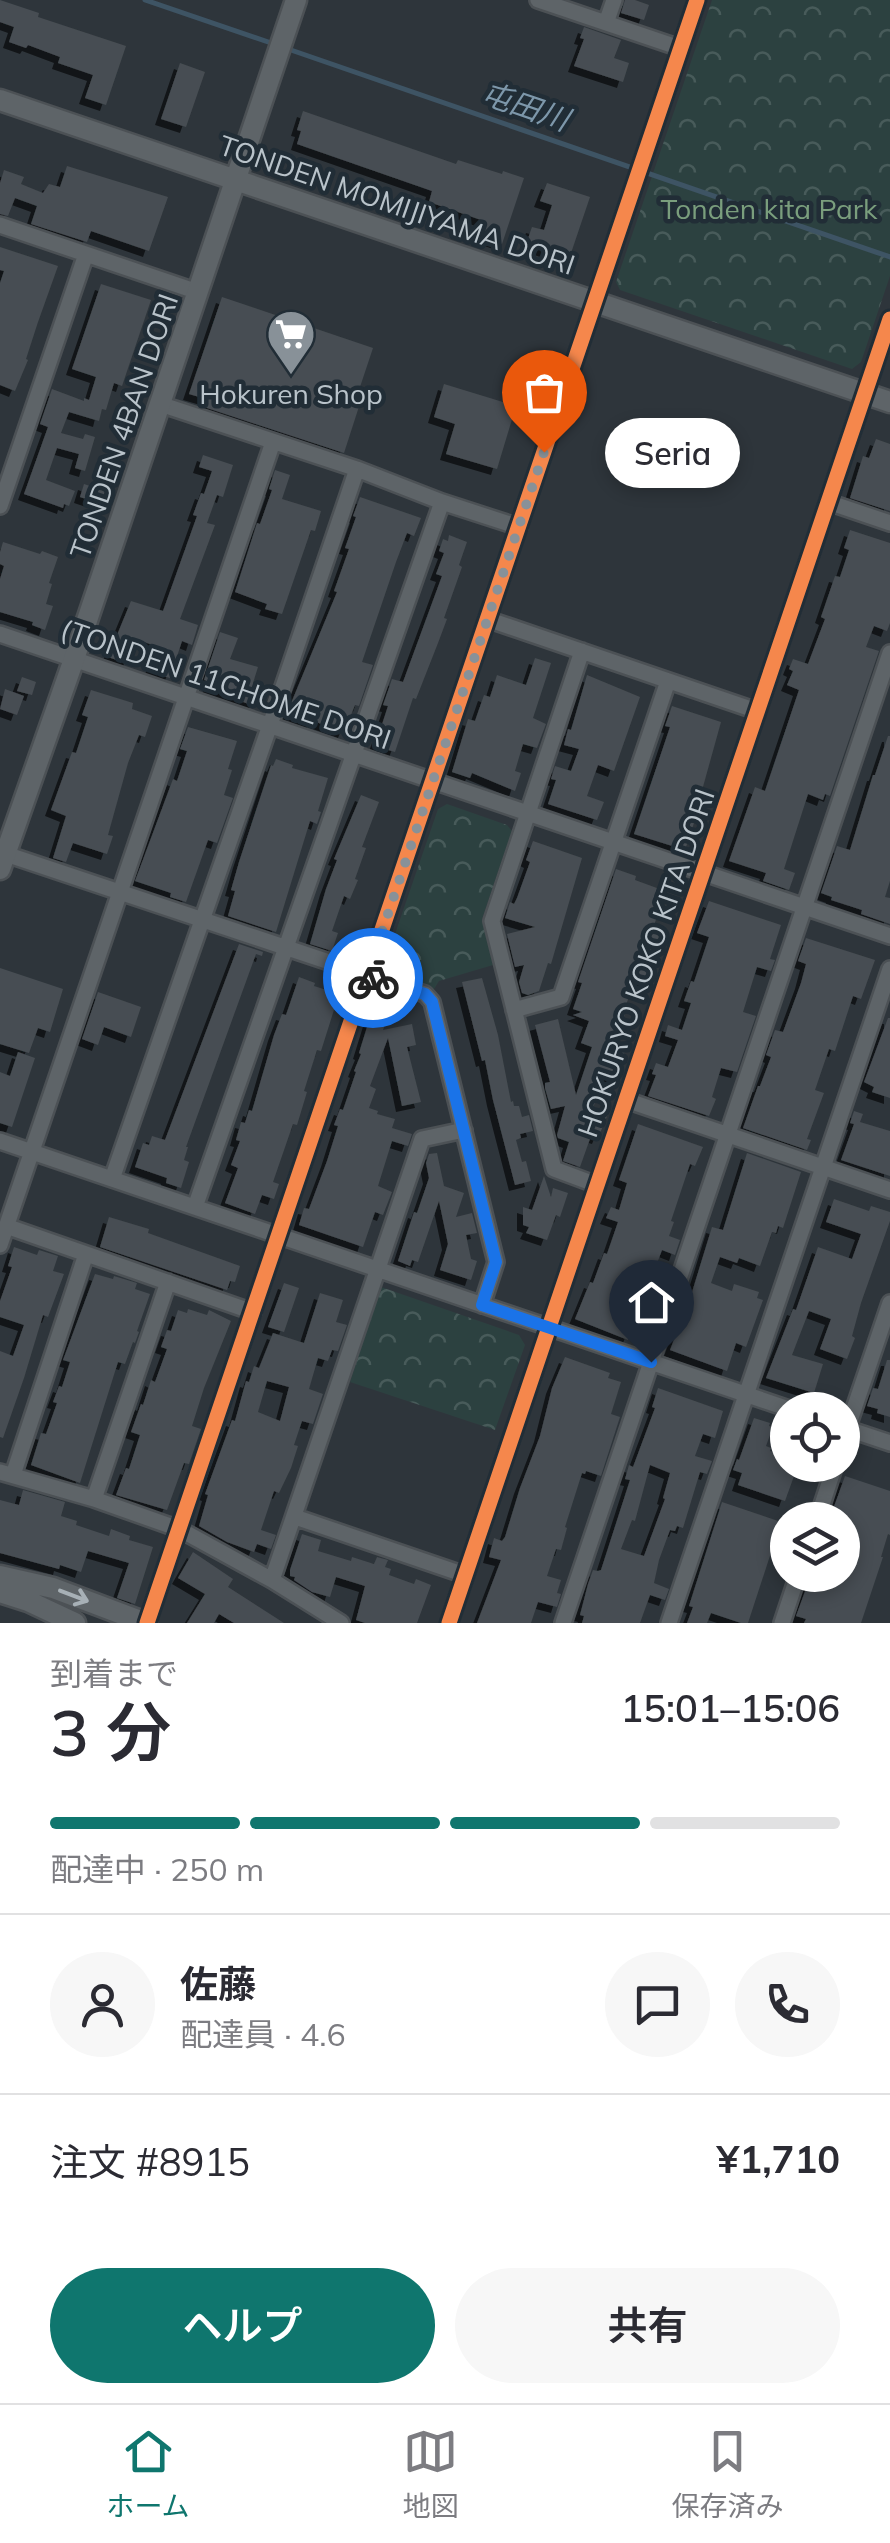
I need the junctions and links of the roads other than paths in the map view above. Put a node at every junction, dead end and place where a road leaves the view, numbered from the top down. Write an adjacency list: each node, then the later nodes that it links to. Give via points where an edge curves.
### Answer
1 (538, 0): 5 (street)
2 (614, 0): 5 (street)
3 (697, 0): 6 (street)
4 (293, 9): 8 (street, TONDEN 4BAN DORI)
5 (606, 23): 6 (street)
6 (680, 48): 12 (street)
7 (0, 100): 8 (street, TONDEN MOMIJIYAMA DORI)
8 (236, 178): 11 (street, TONDEN 4BAN DORI); 12 (street, TONDEN MOMIJIYAMA DORI)
9 (0, 225): 10 (street)
10 (86, 254): 11 (street); 21 (street)
11 (198, 292): 16 (street, TONDEN 4BAN DORI)
12 (595, 301): 14 (street, TONDEN MOMIJIYAMA DORI); 23 (street)
13 (890, 319): 14 (street, HOKURYO KOKO KITA DORI)
14 (864, 394): 15 (street, TONDEN MOMIJIYAMA DORI); 20 (street, HOKURYO KOKO KITA DORI)
15 (890, 402)
16 (160, 404): 17 (street); 28 (street, TONDEN 4BAN DORI)
17 (273, 442): 18 (street); 30 (street)
18 (356, 469): 19 (street); 32 (street)
19 (442, 502): 23 (street); 33 (street)
20 (828, 502): 22 (street); 31 (street, HOKURYO KOKO KITA DORI)
21 (0, 506)
22 (890, 523)
23 (519, 528): 24 (street)
24 (488, 619): 26 (street); 34 (street)
25 (0, 634): 28 (street, (TONDEN 11CHOME DORI)
26 (582, 651): 29 (street); 35 (street)
27 (890, 652): 40 (street)
28 (74, 658): 30 (street, (TONDEN 11CHOME DORI); 37 (street, TONDEN 4BAN DORI)
29 (668, 680): 31 (street); 36 (street)
30 (186, 696): 32 (street, (TONDEN 11CHOME DORI); 39 (street)
31 (758, 711): 38 (street, HOKURYO KOKO KITA DORI)
32 (270, 725): 33 (street, (TONDEN 11CHOME DORI); 41 (street)
33 (353, 754): 34 (street, (TONDEN 11CHOME DORI); 43 (street)
34 (433, 780): 35 (street, (TONDEN 11CHOME DORI); 45 (street)
35 (527, 812): 36 (street, (TONDEN 11CHOME DORI); 46 (street, via 492,921)
36 (613, 842): 38 (street, (TONDEN 11CHOME DORI); 46 (street, via 560,997)
37 (2, 858): 39 (street)
38 (703, 872): 40 (street, (TONDEN 11CHOME DORI); 47 (street, HOKURYO KOKO KITA DORI)
39 (119, 892): 41 (street); 51 (street)
40 (804, 906): 42 (street, (TONDEN 11CHOME DORI); 49 (street)
41 (202, 920): 43 (street); 53 (street)
42 (890, 936)
43 (286, 948): 45 (street); 56 (street)
44 (890, 969): 52 (street)
45 (367, 976): 48 (street, via 432,1002); 58 (street)
46 (514, 1010): 54 (street, via 554,1169)
47 (626, 1100): 49 (street); 54 (street, HOKURYO KOKO KITA DORI)
48 (464, 1130): 61 (street, via 422,1139); 64 (street, via 496,1262)
49 (728, 1134): 52 (street); 67 (street)
50 (0, 1141): 51 (street)
51 (31, 1152): 53 (street); 57 (street)
52 (823, 1168): 55 (street); 69 (street)
53 (112, 1179): 56 (street)
54 (597, 1184): 66 (street, HOKURYO KOKO KITA DORI)
55 (890, 1190)
56 (195, 1207): 58 (street)
57 (6, 1226): 59 (street); 60 (street)
58 (278, 1236): 61 (street); 65 (street)
59 (0, 1245)
60 (86, 1254): 62 (street); 73 (street)
61 (378, 1269): 64 (street); 75 (street)
62 (168, 1282): 65 (street); 74 (street)
63 (890, 1303): 68 (street)
64 (482, 1305): 66 (street)
65 (254, 1312): 76 (street)
66 (549, 1328): 67 (street); 77 (street, HOKURYO KOKO KITA DORI)
67 (651, 1362): 69 (street); 86 (street)
68 (859, 1392)
69 (746, 1394): 70 (street); 87 (street)
70 (770, 1402)
71 (860, 1436): 72 (street)
72 (890, 1443)
73 (7, 1473): 74 (street)
74 (94, 1499): 76 (street)
75 (295, 1517): 77 (street); 79 (street)
76 (179, 1529): 79 (street); 83 (street)
77 (466, 1574): 85 (street, HOKURYO KOKO KITA DORI)
78 (0, 1576): 83 (street, one-way to 83)
79 (272, 1580): 84 (street)
80 (0, 1592): 82 (street)
81 (792, 1592): 88 (street)
82 (75, 1623)
83 (146, 1623)
84 (340, 1623)
85 (449, 1623)
86 (562, 1623)
87 (669, 1623)
88 (782, 1623)

